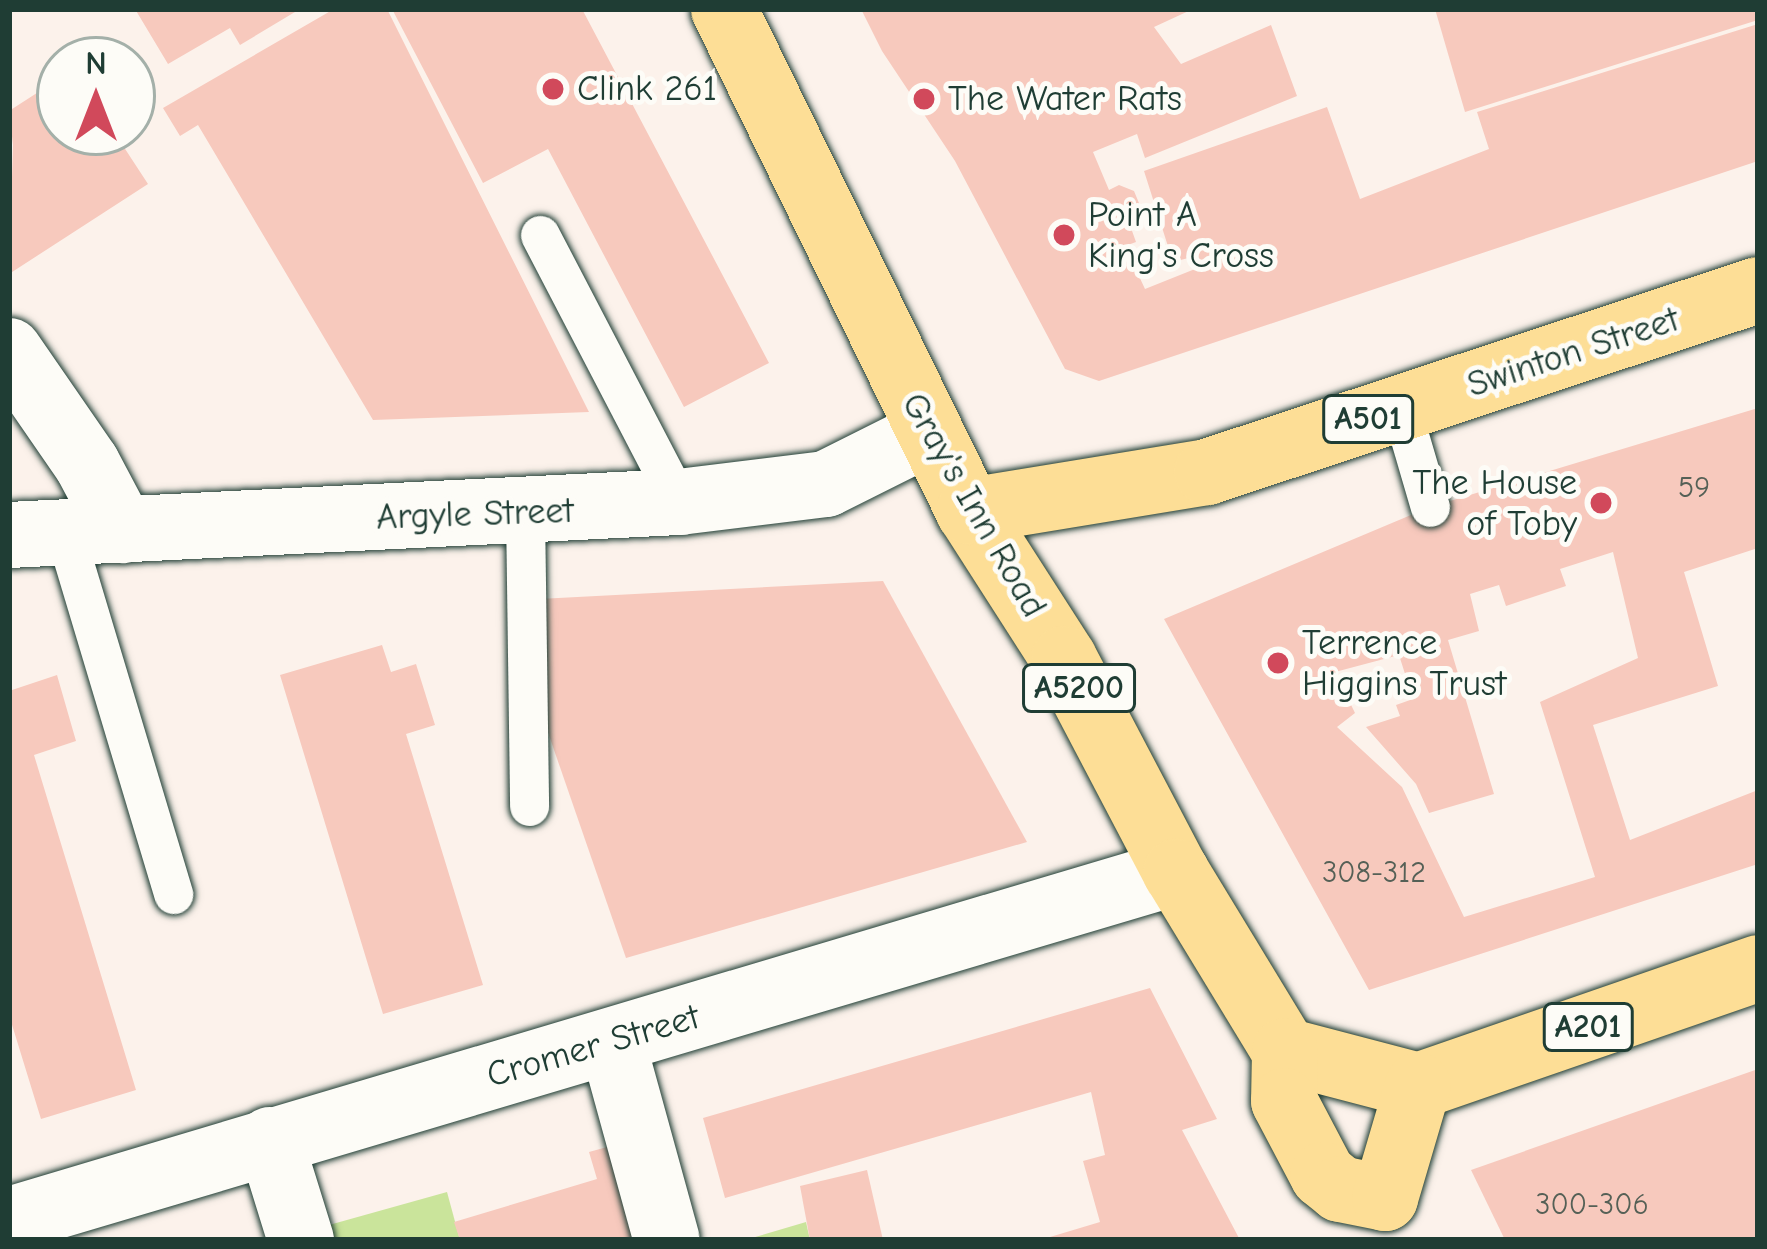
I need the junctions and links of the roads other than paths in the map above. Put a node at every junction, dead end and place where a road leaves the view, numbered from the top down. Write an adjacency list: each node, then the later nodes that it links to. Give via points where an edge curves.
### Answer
1 (724, 9): 6 (main road, Gray's Inn Road)
2 (540, 235): 7 (lane)
3 (1758, 290): 5 (main road, Swinton Street / A501)
4 (9, 351): 11 (street, via 87,464)
5 (1401, 408): 8 (lane); 10 (main road, Swinton Street / A501, via 1208,472)
6 (928, 433): 7 (street, Argyle Street, via 826,484); 10 (main road, Gray's Inn Road)
7 (679, 502): 9 (street, Argyle Street)
8 (1430, 507)
9 (525, 511): 11 (street, Argyle Street); 12 (lane)
10 (969, 511): 13 (main road, Gray's Inn Road / A5200, via 1064,659)
11 (65, 533): 14 (lane)
12 (529, 806)
13 (1176, 872): 16 (street, Cromer Street); 17 (main road, Gray's Inn Road / A5200)
14 (173, 894)
15 (1758, 968): 18 (main road, A201)
16 (612, 1041): 19 (street, Cromer Street); 23 (street)
17 (1285, 1051): 18 (main road); 20 (main road, A5200, via 1284,1101 1323,1175)
18 (1418, 1086): 20 (main road, A5200)
19 (270, 1140): 21 (street, Cromer Street); 22 (street)
20 (1396, 1219)
21 (9, 1220)
22 (301, 1240)
23 (667, 1240)

